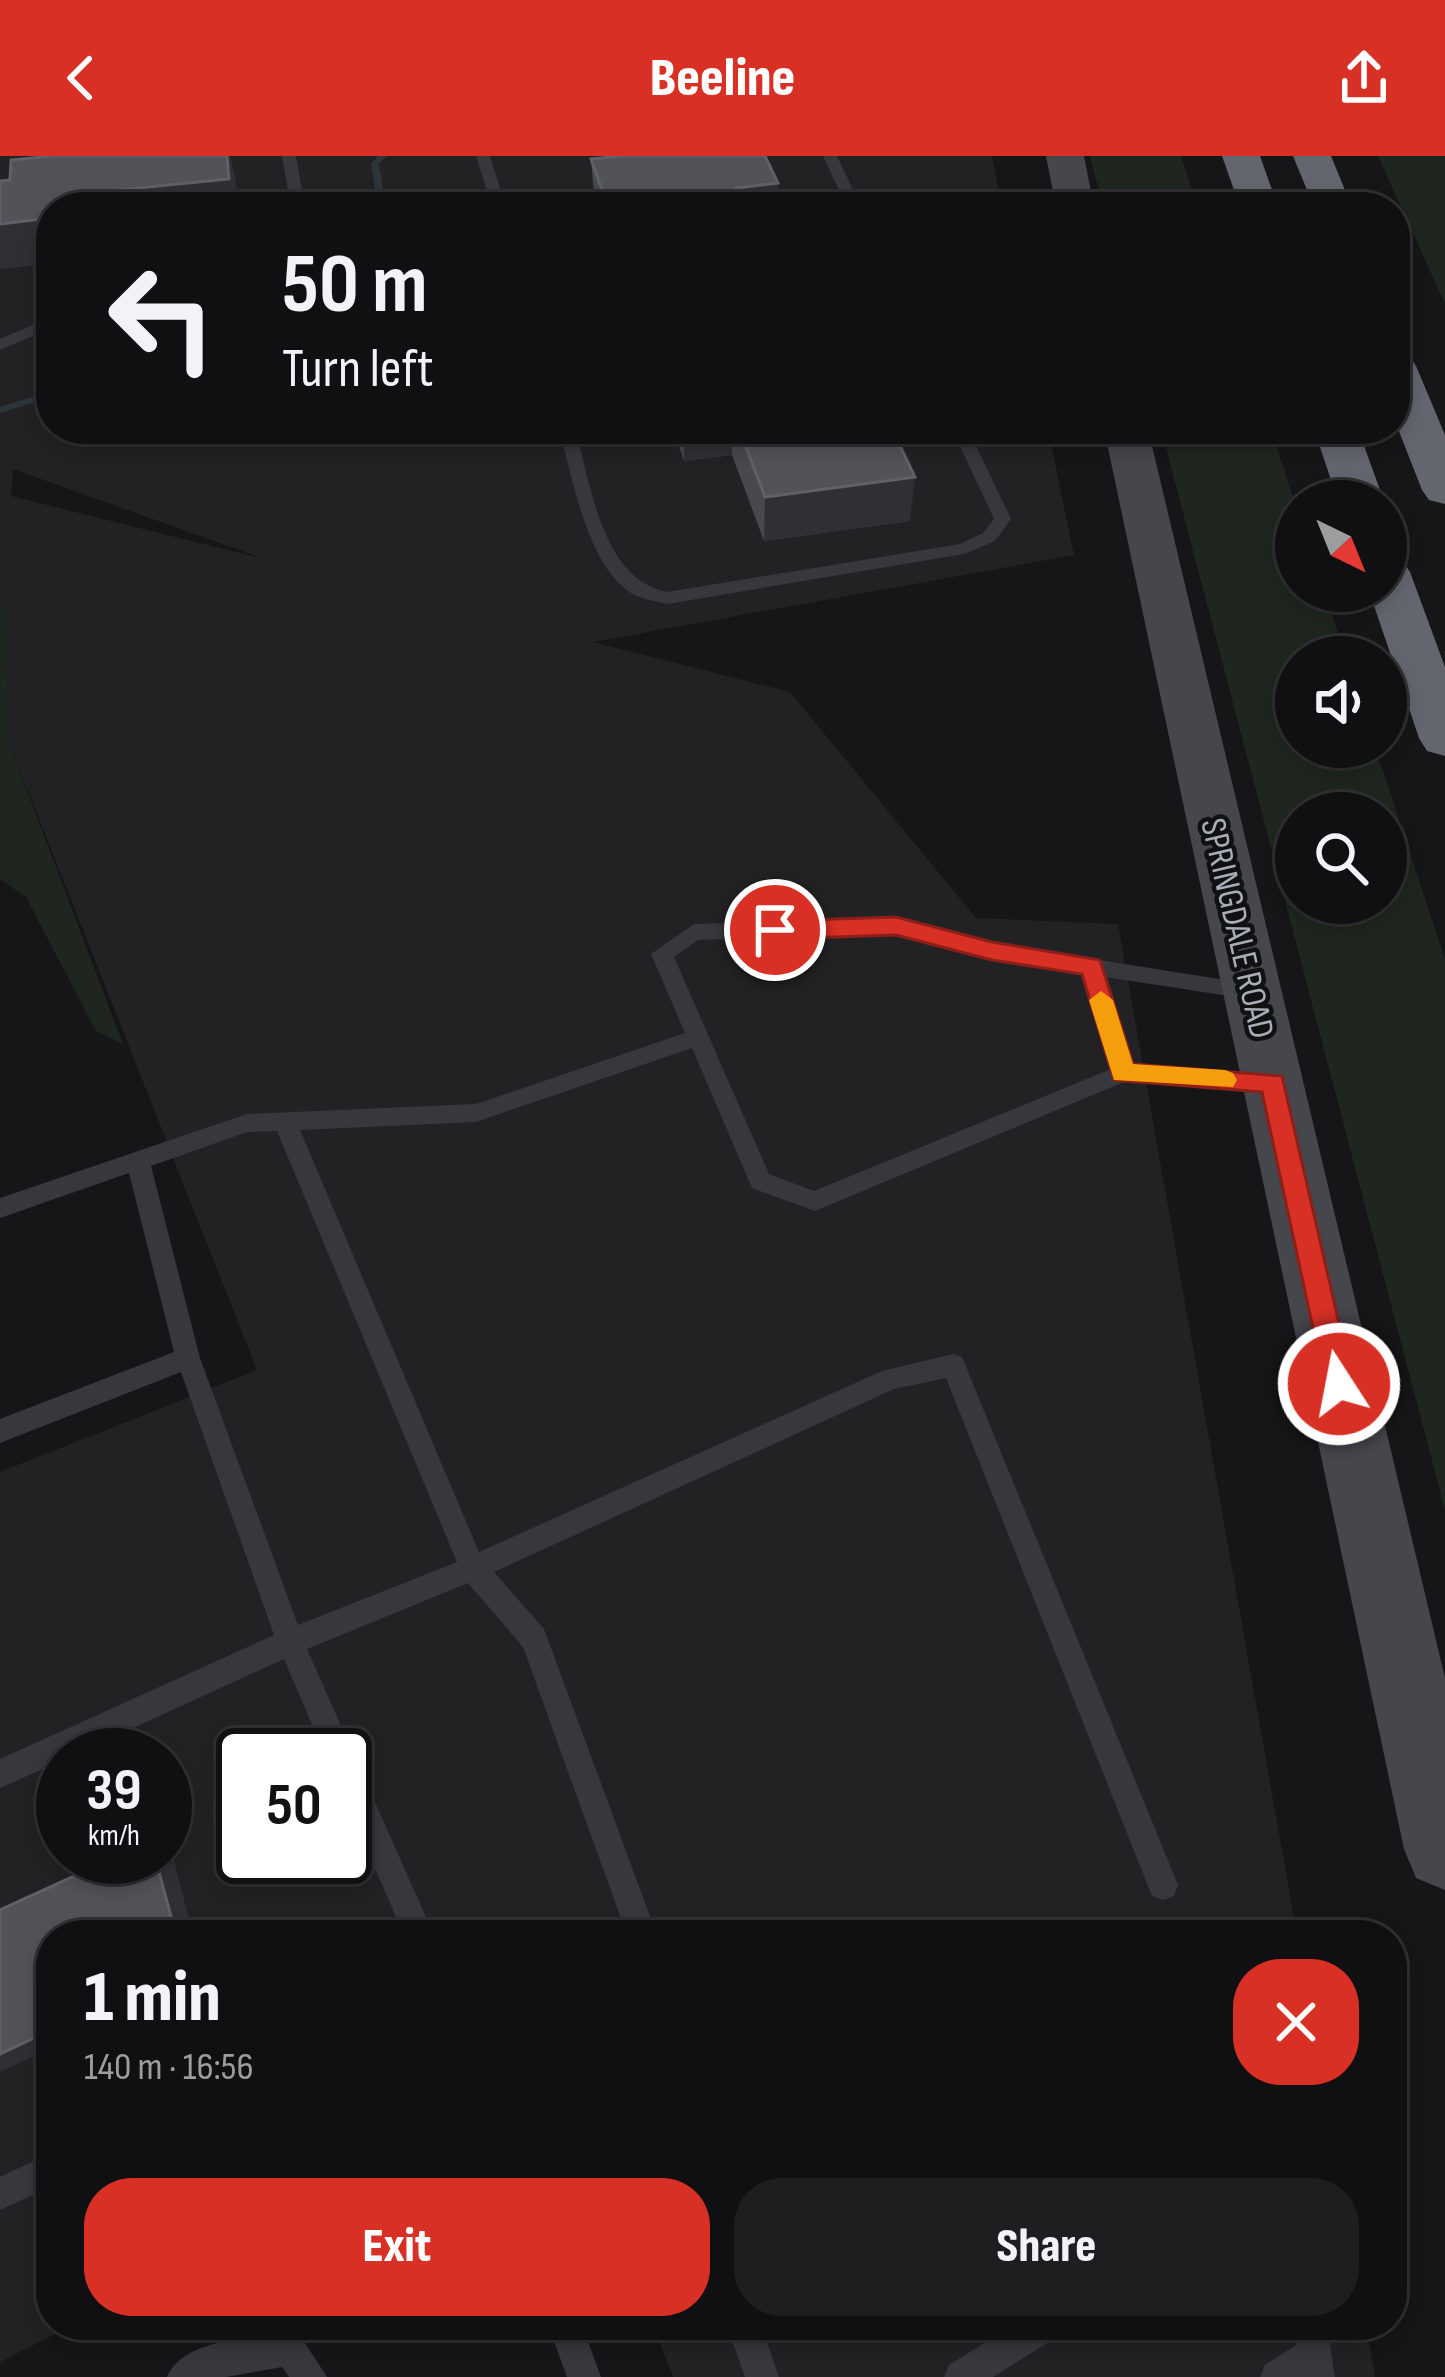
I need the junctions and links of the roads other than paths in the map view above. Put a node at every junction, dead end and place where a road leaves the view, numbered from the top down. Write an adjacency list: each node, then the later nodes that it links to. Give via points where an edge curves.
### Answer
1 (289, 156): 7 (lane)
2 (483, 156): 8 (lane)
3 (830, 156): 9 (lane)
4 (1065, 156): 10 (main road)
5 (1241, 156): 11 (highway)
6 (1312, 156): 12 (highway)
7 (295, 192)
8 (494, 192)
9 (847, 192)
10 (1072, 192)
11 (1253, 192)
12 (1327, 192)
13 (36, 330): 14 (lane)
14 (0, 345)
15 (1410, 403): 21 (highway)
16 (573, 444): 17 (lane, via 617,571 637,591 667,598 952,552 989,537 1003,518)
17 (967, 444)
18 (1129, 444): 25 (main road, SPRINGDALE ROAD)
19 (1341, 444): 20 (highway)
20 (1354, 480)
21 (1445, 490)
22 (1400, 612): 23 (highway)
23 (1445, 738)
24 (1091, 967): 25 (lane); 26 (lane, via 896,926 694,932 662,954); 27 (lane)
25 (1253, 992): 28 (main road, SPRINGDALE ROAD)
26 (698, 1037): 27 (lane, via 760,1181 815,1201); 29 (lane, via 476,1113)
27 (1123, 1073): 28 (lane)
28 (1273, 1083): 39 (main road, SPRINGDALE ROAD)
29 (285, 1122): 30 (lane, via 248,1123); 34 (lane)
30 (139, 1161): 31 (lane); 32 (lane)
31 (0, 1208)
32 (188, 1358): 33 (lane); 35 (lane)
33 (0, 1432)
34 (473, 1568): 35 (lane); 40 (lane, via 892,1379 953,1365); 42 (lane, via 534,1640)
35 (290, 1642): 36 (lane); 37 (lane)
36 (328, 1728)
37 (0, 1774)
38 (372, 1828): 41 (lane)
39 (1445, 1849)
40 (1163, 1885)
41 (412, 1920)
42 (637, 1920)
43 (36, 2176): 44 (lane)
44 (0, 2194)
45 (570, 2340): 51 (lane)
46 (749, 2340): 52 (lane)
47 (1021, 2340): 53 (lane)
48 (1314, 2352): 54 (lane)
49 (184, 2377): 50 (lane, via 208,2363 290,2349)
50 (310, 2377)
51 (584, 2377)
52 (762, 2377)
53 (961, 2377)
54 (1277, 2377)

